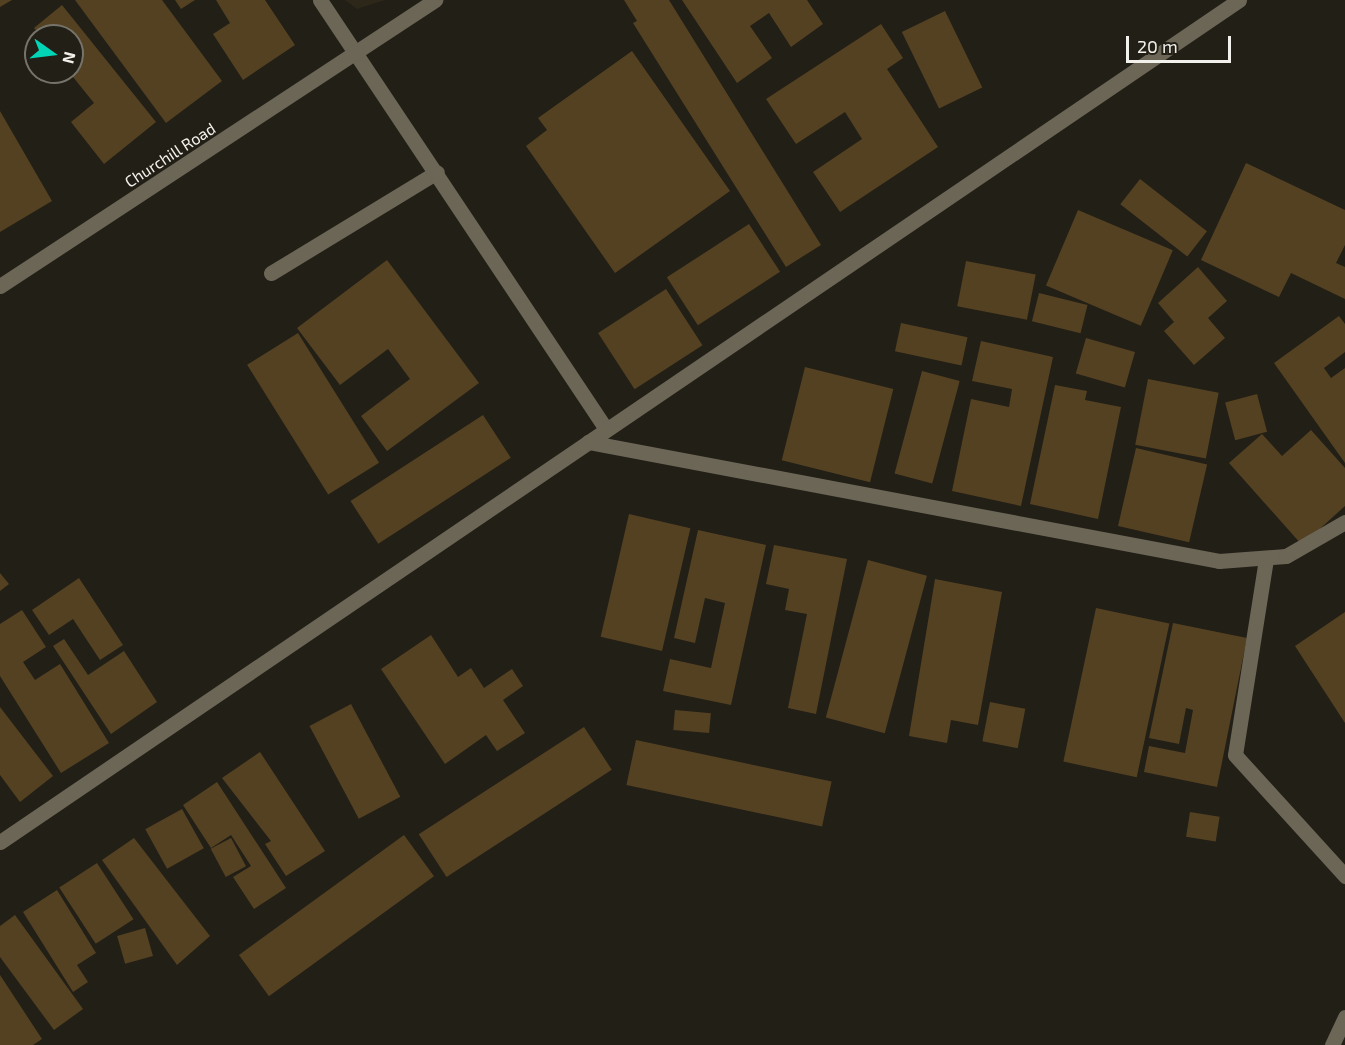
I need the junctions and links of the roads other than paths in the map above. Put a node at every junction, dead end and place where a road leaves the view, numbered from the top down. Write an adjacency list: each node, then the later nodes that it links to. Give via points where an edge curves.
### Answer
1 (320, 0): 4 (street)
2 (435, 0): 4 (street, Churchill Road)
3 (1239, 0): 8 (street)
4 (359, 55): 5 (street); 7 (street, Churchill Road)
5 (437, 172): 6 (street); 8 (street)
6 (272, 273)
7 (0, 286)
8 (606, 429): 9 (street)
9 (588, 442): 11 (street, via 1219,561); 12 (street)
10 (1345, 522): 11 (street, via 1286,556)
11 (1266, 559): 13 (street, via 1235,755)
12 (0, 842)
13 (1345, 876)
14 (1345, 1017): 15 (street)
15 (1332, 1045)

